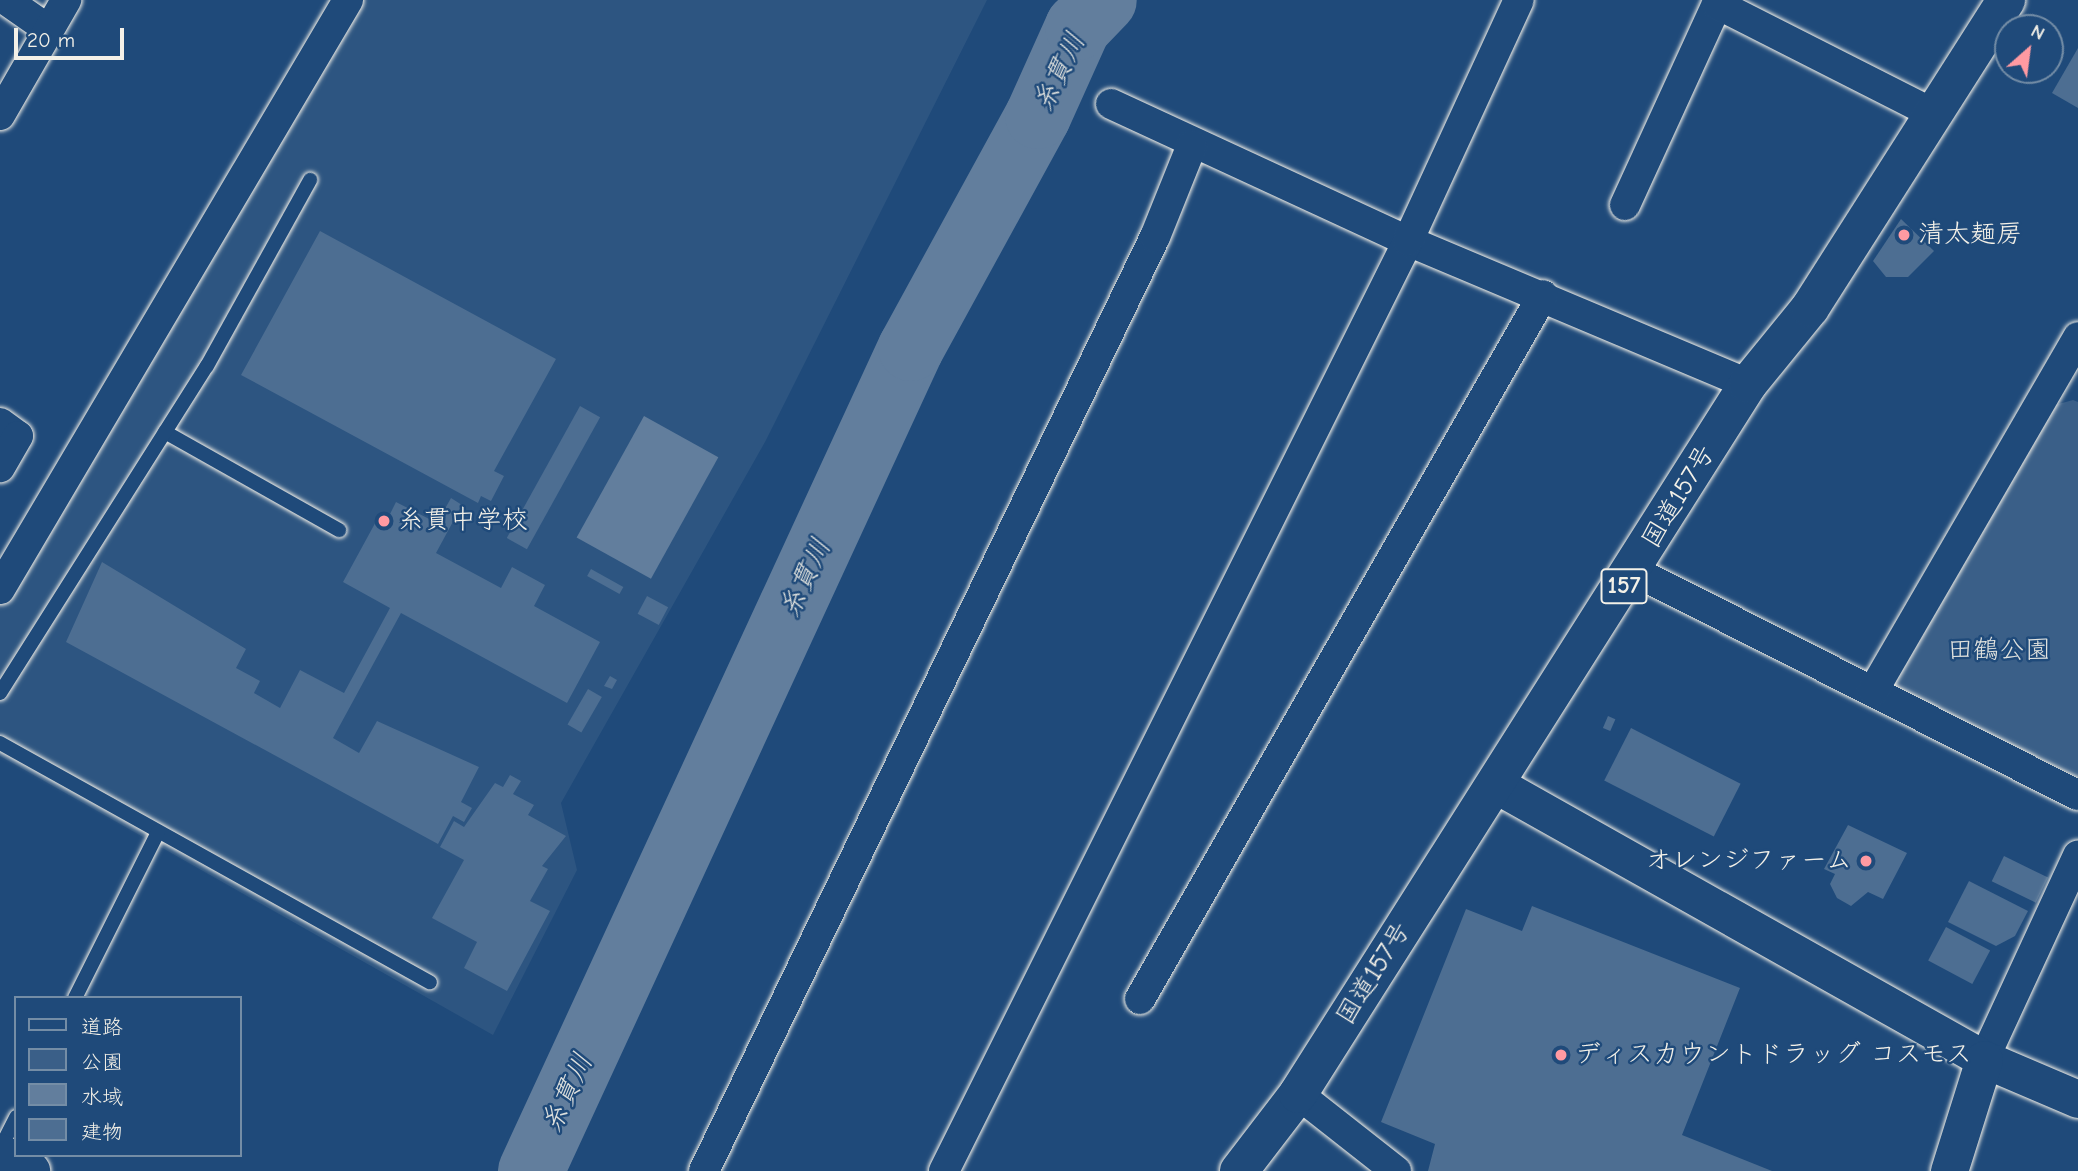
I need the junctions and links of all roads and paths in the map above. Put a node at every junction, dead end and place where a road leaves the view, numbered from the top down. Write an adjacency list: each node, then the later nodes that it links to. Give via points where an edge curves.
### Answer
1 (6, 0): 6 (street)
2 (66, 0): 6 (street)
3 (348, 0): 23 (street)
4 (1519, 0): 13 (street)
5 (2006, 0): 8 (highway, 国道157号 / 157)
6 (49, 30): 9 (street)
7 (1111, 104): 10 (street)
8 (1934, 114): 12 (street, via 1717,4); 17 (highway, 国道157号 / 157, via 1810,308)
9 (0, 115)
10 (1192, 145): 13 (street); 40 (street, via 1155,237)
11 (310, 180): 19 (lane)
12 (1625, 205)
13 (1408, 241): 14 (street); 41 (street)
14 (1543, 295): 17 (street); 33 (street)
15 (2078, 337): 16 (street)
16 (2067, 378): 24 (street)
17 (1748, 384): 22 (highway, 国道157号 / 157)
18 (0, 423): 20 (street, via 18,436)
19 (165, 432): 21 (lane); 25 (lane)
20 (0, 467)
21 (339, 530)
22 (1634, 571): 24 (street); 27 (highway, 国道157号 / 157)
23 (0, 588)
24 (1873, 691): 28 (street)
25 (0, 693)
26 (0, 743): 29 (lane)
27 (1495, 784): 34 (street); 35 (highway, 国道157号 / 157)
28 (2078, 795)
29 (158, 832): 31 (lane); 32 (lane)
30 (2078, 856): 34 (street)
31 (430, 982)
32 (76, 996)
33 (1140, 999)
34 (1984, 1059): 36 (street); 44 (street)
35 (1298, 1094): 42 (highway, 国道157号 / 157); 43 (street)
36 (2078, 1099)
37 (14, 1121): 38 (lane)
38 (0, 1151): 39 (highway)
39 (31, 1171)
40 (704, 1171)
41 (944, 1171)
42 (1239, 1171)
43 (1396, 1171)
44 (1949, 1171)

